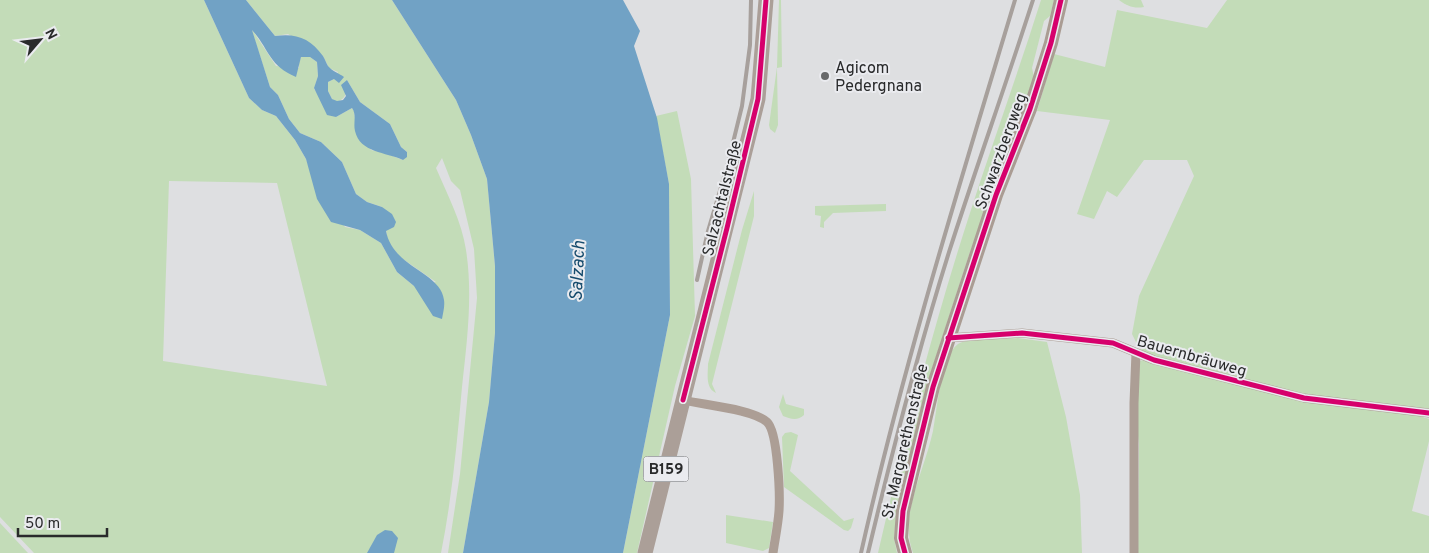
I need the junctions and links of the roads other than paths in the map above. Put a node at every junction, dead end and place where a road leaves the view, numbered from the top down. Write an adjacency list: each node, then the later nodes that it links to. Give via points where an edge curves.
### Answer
1 (766, 0): 5 (main road, Salzachtalstraße / B159, via 758,100)
2 (1061, 0): 3 (street, Schwarzbergweg, via 1030,109 996,195)
3 (948, 338): 4 (street, Bauernbräuweg, via 1022,333 1113,343); 9 (street, St. Margarethenstraße, via 903,511 901,538)
4 (1136, 353): 6 (street, Bauernbräuweg, via 1304,398); 10 (street)
5 (683, 400): 7 (main road, Salzachtalstraße / B159); 8 (street, via 753,415 767,422 773,430 779,488)
6 (1429, 413)
7 (645, 553)
8 (773, 553)
9 (905, 553)
10 (1134, 553)

